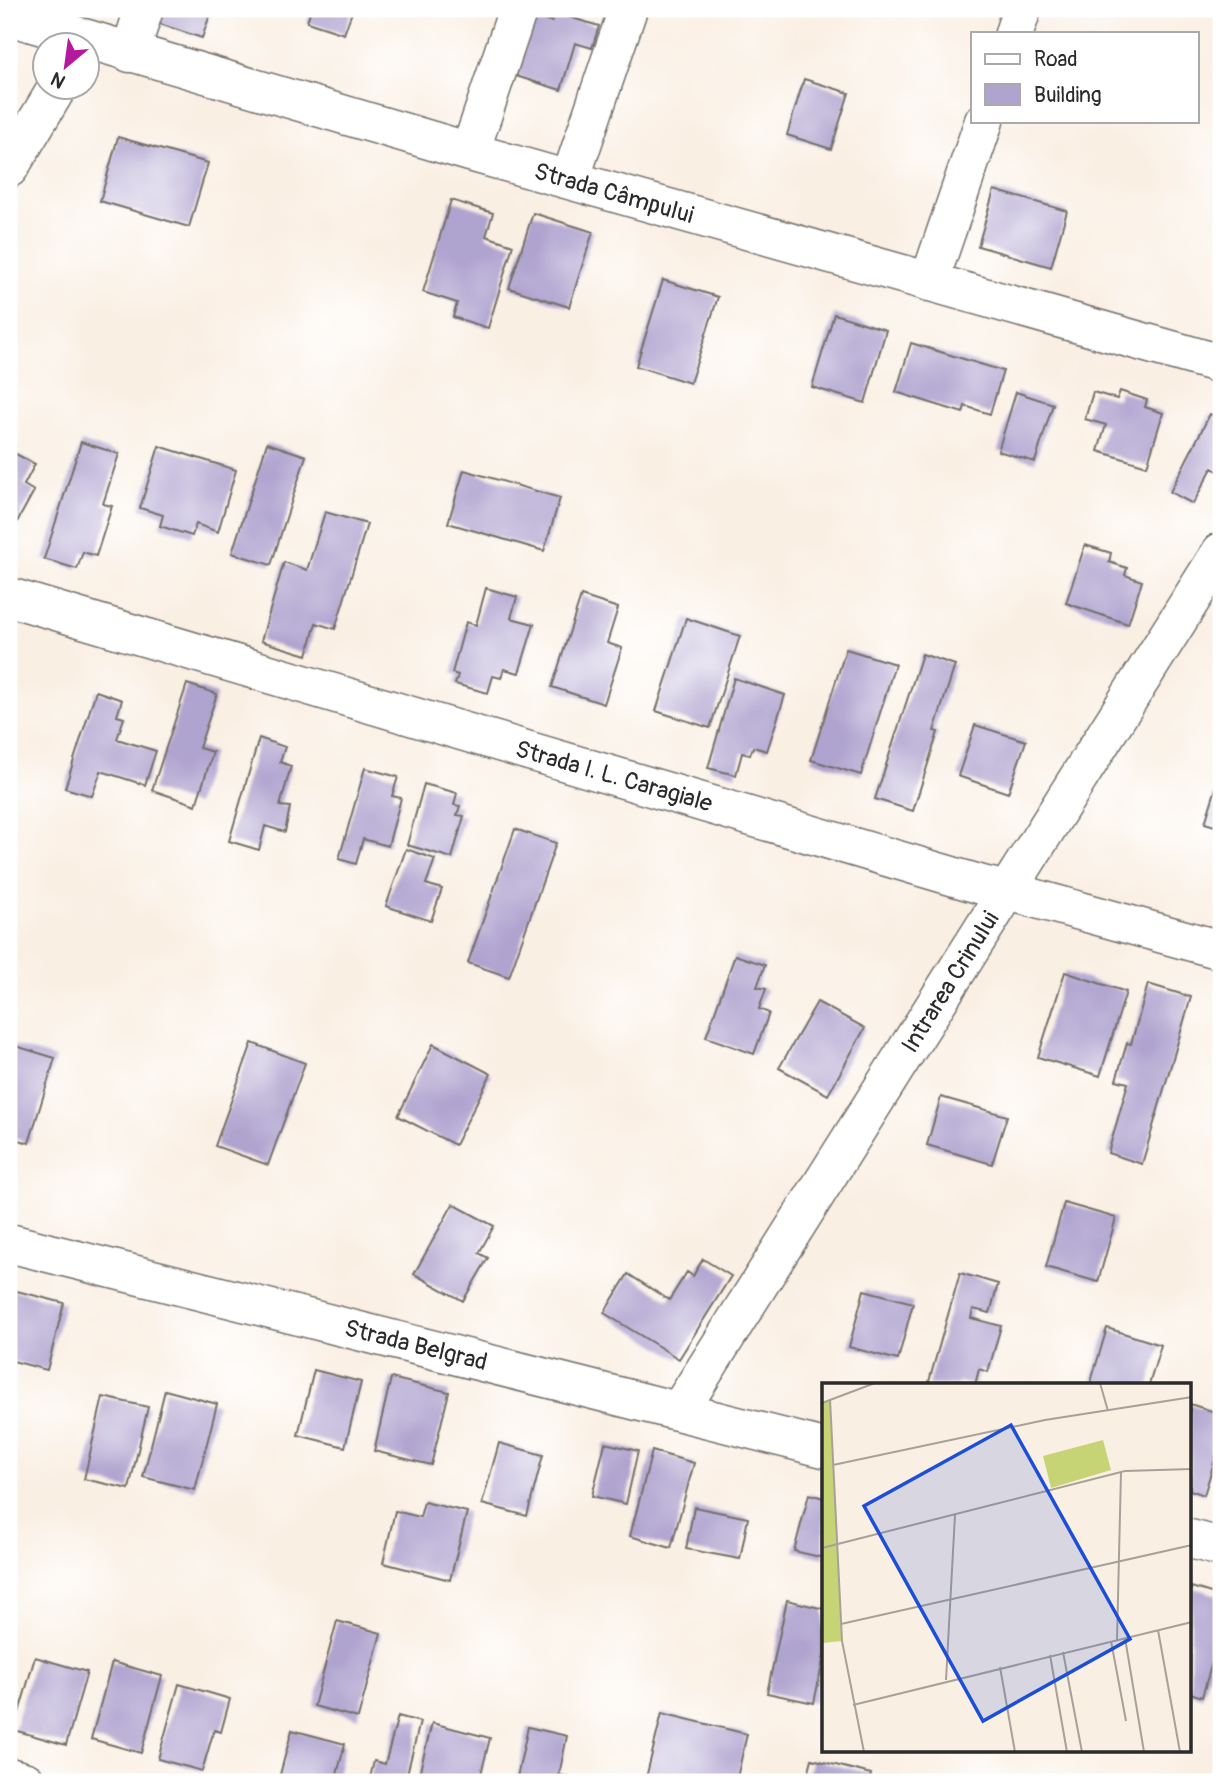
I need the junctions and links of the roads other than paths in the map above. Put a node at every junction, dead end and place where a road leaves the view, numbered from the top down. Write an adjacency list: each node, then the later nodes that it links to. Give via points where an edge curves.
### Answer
1 (145, 9): 9 (street)
2 (518, 9): 12 (street)
3 (628, 9): 14 (street)
4 (1022, 9): 7 (street)
5 (23, 15): 6 (street, Strada Câmpului)
6 (60, 32)
7 (1014, 32)
8 (102, 47): 9 (street, Strada Câmpului)
9 (130, 53): 12 (street, Strada Câmpului)
10 (49, 102): 13 (street)
11 (984, 122): 15 (street)
12 (470, 152): 14 (street, Strada Câmpului)
13 (9, 168)
14 (570, 180): 15 (street, Strada Câmpului)
15 (929, 282): 16 (street, Strada Câmpului)
16 (1221, 364)
17 (1221, 552): 19 (street, Intrarea Crinului)
18 (9, 597): 19 (street, Strada I. L. Caragiale)
19 (1008, 891): 20 (street, Strada I. L. Caragiale); 22 (street, Intrarea Crinului)
20 (1221, 950)
21 (9, 1243): 22 (street, Strada Belgrad)
22 (680, 1412): 23 (street, Strada Belgrad)
23 (822, 1448)
24 (1192, 1540): 25 (street)
25 (1221, 1547)
26 (9, 1777): 27 (street)
27 (26, 1782)

